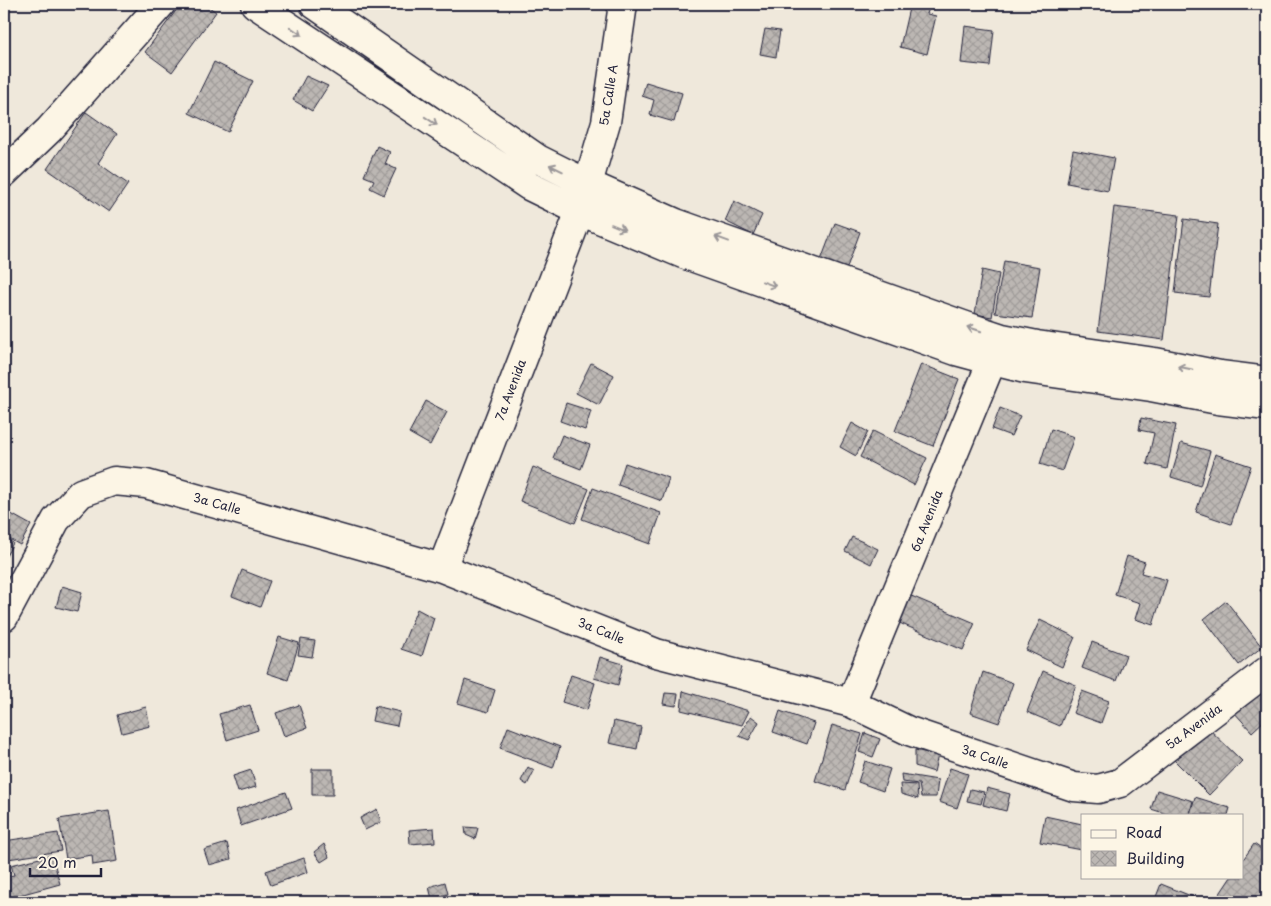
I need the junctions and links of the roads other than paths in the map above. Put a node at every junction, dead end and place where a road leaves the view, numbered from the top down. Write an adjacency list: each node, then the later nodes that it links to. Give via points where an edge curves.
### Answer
1 (161, 4): 5 (street, via 49,130)
2 (255, 4): 7 (street, one-way to 7, via 529,186)
3 (314, 4): 6 (street, one-way to 3, via 538,159)
4 (622, 4): 6 (street, 5a Calle A, via 606,122)
5 (4, 172)
6 (588, 184): 7 (street, 5a Calle A); 8 (street, one-way to 6, via 966,326 676,223)
7 (580, 211): 8 (street, one-way to 8, via 683,254 956,351); 12 (street, 7a Avenida)
8 (997, 350): 10 (street, via 1037,345 1153,375); 15 (street, 6a Avenida)
9 (1267, 381): 10 (street)
10 (1219, 387): 11 (street)
11 (1267, 406)
12 (442, 568): 13 (street, 3a Calle, via 146,484 114,481 81,493 56,520); 15 (street, 3a Calle, via 656,653)
13 (4, 618)
14 (1267, 672): 16 (street, 5a Avenida)
15 (851, 703): 16 (street, 3a Calle, via 909,731 1074,787 1098,789)
16 (1120, 783)

